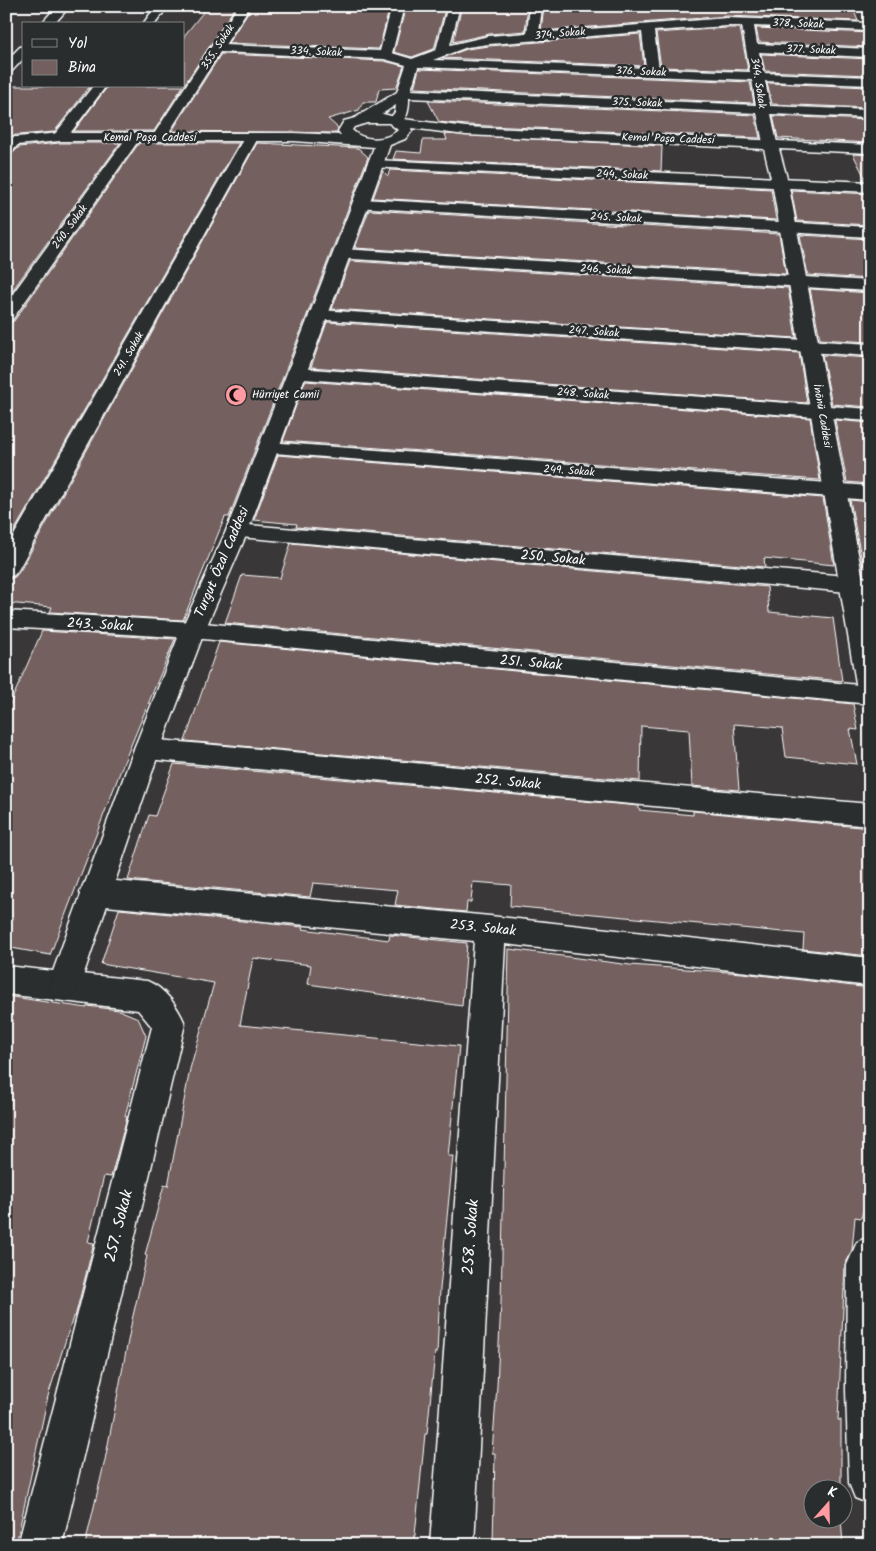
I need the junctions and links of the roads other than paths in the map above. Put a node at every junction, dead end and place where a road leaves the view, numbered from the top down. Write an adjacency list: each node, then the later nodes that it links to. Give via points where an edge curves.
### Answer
1 (64, 6): 9 (street)
2 (162, 6): 10 (street)
3 (244, 6): 17 (street, 355. Sokak)
4 (398, 6): 22 (street)
5 (454, 6): 20 (street)
6 (536, 6): 16 (street)
7 (725, 6): 11 (street)
8 (625, 14): 15 (street)
9 (50, 22)
10 (150, 22)
11 (727, 22): 12 (street, 378. Sokak); 14 (street, 374. Sokak)
12 (747, 22): 13 (street, 378. Sokak); 18 (street, 344. Sokak)
13 (870, 27)
14 (648, 28): 15 (street, 374. Sokak); 25 (street)
15 (627, 29): 16 (street, 374. Sokak)
16 (533, 37): 20 (street, 374. Sokak, via 464,44)
17 (218, 48): 22 (street, 334. Sokak); 37 (street, 355. Sokak)
18 (753, 48): 21 (street, 377. Sokak); 26 (street, 344. Sokak)
19 (22, 52): 24 (street)
20 (442, 52): 23 (street, 374. Sokak)
21 (870, 53)
22 (385, 55): 23 (street, 334. Sokak)
23 (413, 63): 25 (street, 376. Sokak); 29 (street)
24 (6, 69)
25 (653, 72): 26 (street, 376. Sokak)
26 (757, 76): 27 (street, 376. Sokak); 30 (street, 344. Sokak)
27 (870, 81)
28 (98, 88): 34 (street)
29 (403, 94): 30 (street, 375. Sokak); 32 (street); 33 (street, Turgut Özal Caddesi)
30 (762, 108): 31 (street, 375. Sokak); 40 (street, 344. Sokak)
31 (870, 114)
32 (353, 123): 33 (street, via 376,118); 36 (street, Kemal Paşa Caddesi); 39 (street, via 345,131)
33 (396, 130): 39 (street, Kemal Paşa Caddesi); 40 (street, Kemal Paşa Caddesi); 43 (street, Turgut Özal Caddesi)
34 (60, 137): 35 (street, Kemal Paşa Caddesi); 41 (street, Kemal Paşa Caddesi)
35 (134, 137): 37 (street, Kemal Paşa Caddesi); 53 (street, 240. Sokak)
36 (294, 137): 38 (street, Kemal Paşa Caddesi); 39 (street, Kemal Paşa Caddesi)
37 (159, 138): 38 (street, Kemal Paşa Caddesi)
38 (251, 138): 63 (street, 241. Sokak)
39 (358, 140)
40 (770, 143): 42 (street, Kemal Paşa Caddesi); 44 (street, İnönü Caddesi)
41 (9, 144)
42 (870, 149)
43 (374, 164): 44 (street, 244. Sokak); 46 (street, Turgut Özal Caddesi)
44 (780, 182): 45 (street, 244. Sokak); 47 (street, İnönü Caddesi)
45 (870, 187)
46 (361, 204): 47 (street, 245. Sokak); 49 (street, Turgut Özal Caddesi)
47 (788, 227): 48 (street, 245. Sokak); 50 (street, İnönü Caddesi)
48 (870, 232)
49 (342, 254): 50 (street, 246. Sokak); 52 (street, Turgut Özal Caddesi)
50 (797, 281): 51 (street, 246. Sokak); 54 (street, İnönü Caddesi)
51 (870, 286)
52 (318, 315): 54 (street, 247. Sokak); 56 (street, Turgut Özal Caddesi)
53 (6, 316)
54 (809, 346): 55 (street, 247. Sokak); 57 (street, İnönü Caddesi)
55 (870, 350)
56 (297, 374): 57 (street, 248. Sokak); 59 (street, Turgut Özal Caddesi)
57 (822, 411): 58 (street, 248. Sokak); 60 (street, İnönü Caddesi)
58 (870, 415)
59 (268, 448): 60 (street, 249. Sokak); 62 (street, Turgut Özal Caddesi)
60 (835, 491): 61 (street, 249. Sokak); 64 (street, İnönü Caddesi)
61 (870, 493)
62 (237, 531): 64 (street, 250. Sokak); 66 (street, Turgut Özal Caddesi)
63 (6, 570)
64 (861, 585): 67 (street, İnönü Caddesi)
65 (9, 627): 66 (street, 243. Sokak)
66 (193, 630): 68 (street, 251. Sokak); 69 (street, Turgut Özal Caddesi)
67 (870, 689)
68 (870, 695)
69 (147, 749): 70 (street, 252. Sokak); 71 (street, Turgut Özal Caddesi)
70 (870, 814)
71 (95, 892): 72 (street, 253. Sokak); 75 (street, Turgut Özal Caddesi)
72 (490, 929): 73 (street, 253. Sokak); 79 (street, 258. Sokak)
73 (870, 972)
74 (6, 980): 75 (street)
75 (64, 985): 78 (street, 257. Sokak, via 147,996 169,1024)
76 (870, 1255): 77 (street, via 866,1265 866,1390)
77 (870, 1483)
78 (40, 1545)
79 (452, 1545)

